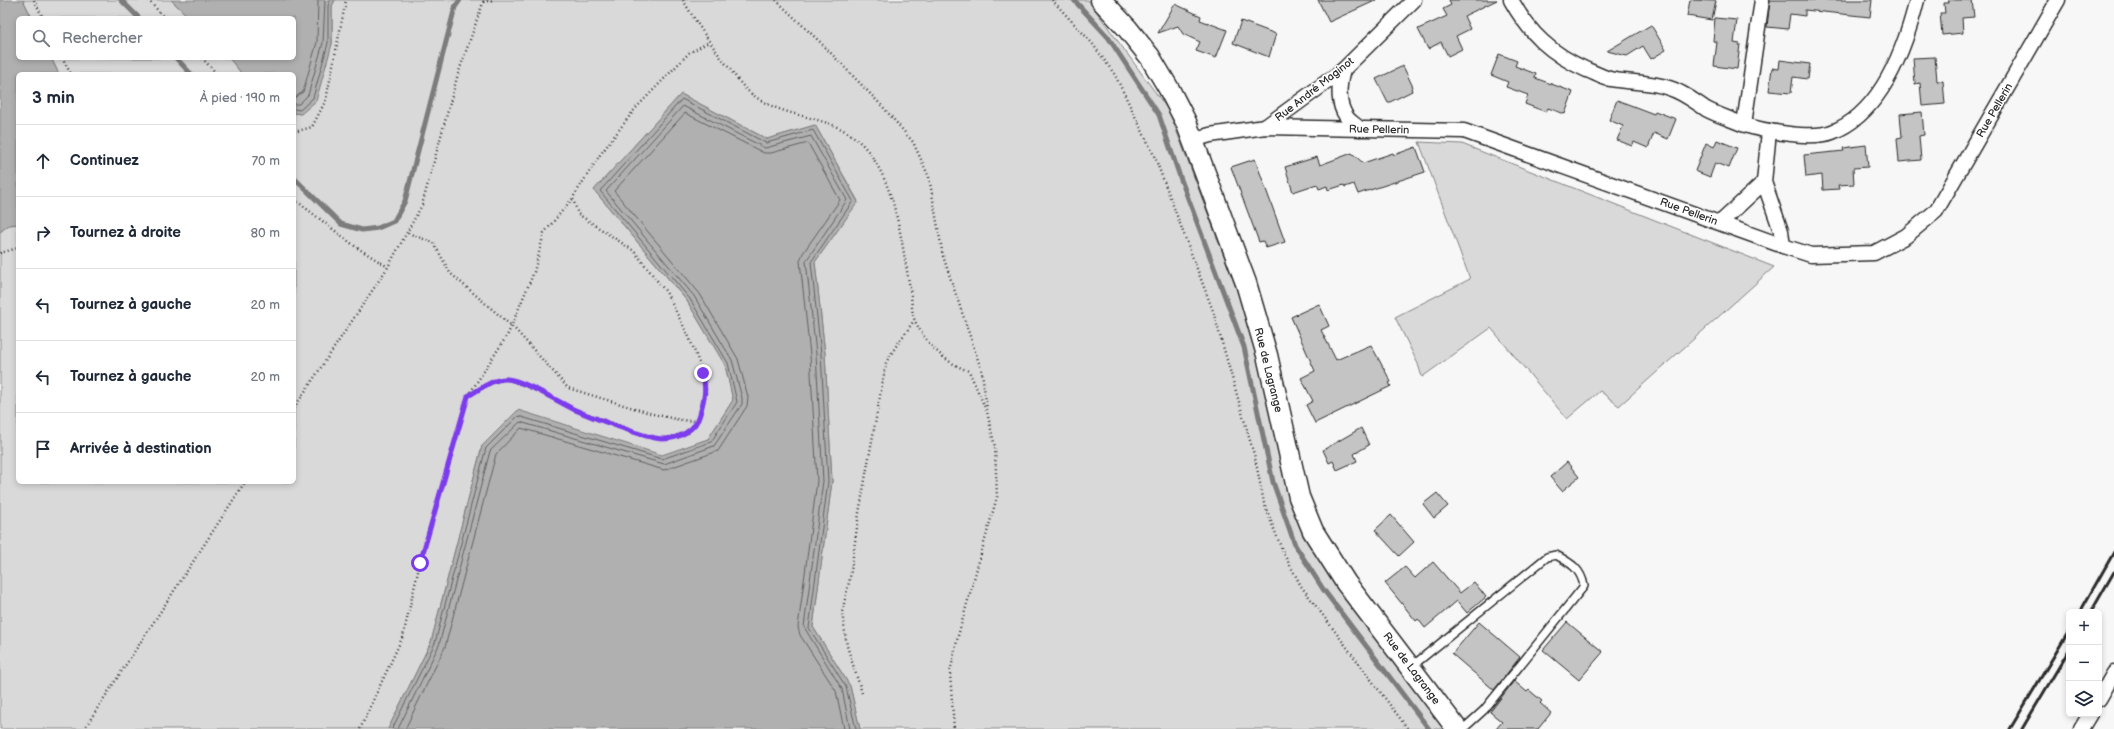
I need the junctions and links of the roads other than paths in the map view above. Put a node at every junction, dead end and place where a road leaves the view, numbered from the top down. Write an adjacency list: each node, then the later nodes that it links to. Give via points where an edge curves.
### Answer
1 (1101, 0): 12 (street, Rue de Lagrange, via 1150,57 1170,89)
2 (1414, 0): 7 (street, Rue André Maginot)
3 (1511, 0): 8 (street, via 1529,28 1546,46 1566,60 1609,79 1656,84 1678,91 1707,109)
4 (1762, 0): 8 (street)
5 (1917, 0): 11 (street, via 1900,53 1880,93 1857,118 1831,133 1800,135)
6 (2058, 0): 15 (street, Rue Pellerin, via 1936,211 1906,236 1874,253 1812,255)
7 (1343, 70): 9 (street, Rue André Maginot); 10 (street, via 1339,83 1340,100 1346,116)
8 (1744, 124): 11 (street)
9 (1265, 127): 10 (street, Rue Pellerin); 12 (street, Rue Pellerin)
10 (1360, 129): 14 (street, Rue Pellerin, via 1464,131)
11 (1769, 131): 13 (street)
12 (1193, 140): 16 (street, Rue de Lagrange, via 1246,283 1267,355 1299,497 1313,531 1346,583)
13 (1764, 182): 14 (street); 15 (street)
14 (1721, 222): 15 (street, Rue Pellerin)
15 (1784, 246)
16 (1411, 667): 20 (street, Rue de Lagrange); 21 (lane, via 1547,557 1556,555 1572,564 1582,576 1584,586 1484,710)
17 (2114, 673): 18 (street)
18 (2102, 694)
19 (2088, 717): 22 (street)
20 (1457, 729)
21 (1463, 729)
22 (2081, 729)

